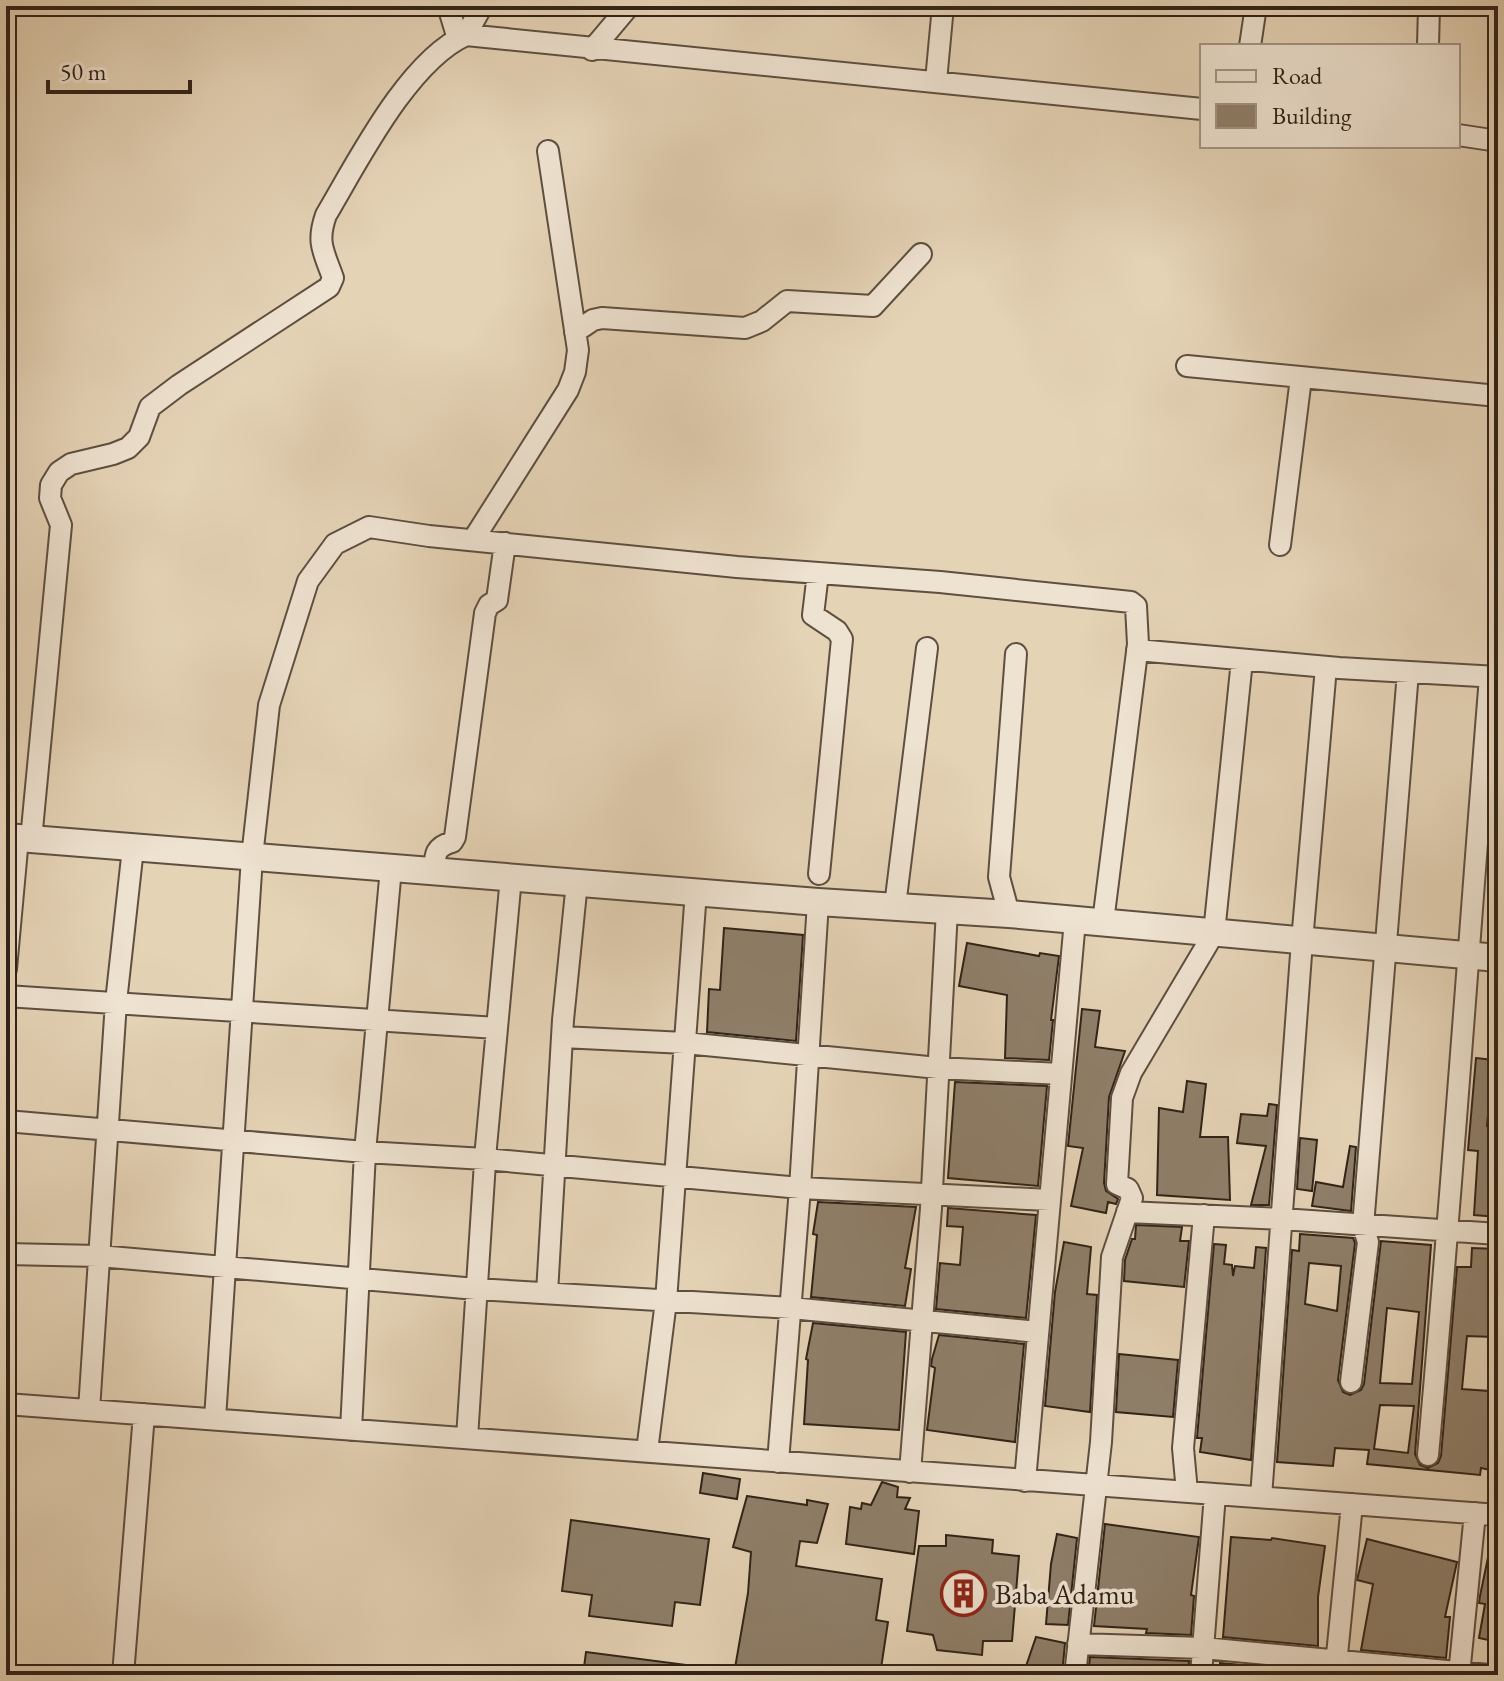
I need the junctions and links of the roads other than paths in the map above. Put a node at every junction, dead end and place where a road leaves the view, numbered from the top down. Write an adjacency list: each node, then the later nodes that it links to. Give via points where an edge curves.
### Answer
1 (448, 6): 7 (street)
2 (482, 6): 7 (street)
3 (629, 6): 10 (street)
4 (943, 6): 11 (street)
5 (1256, 6): 8 (street)
6 (1429, 6): 9 (street)
7 (462, 37): 10 (street); 32 (street, via 401,92 326,215 320,236 333,278 329,287 150,407 139,437 128,448 71,464 54,479 50,498 61,525)
8 (1250, 44)
9 (1428, 44)
10 (592, 50): 11 (street)
11 (936, 81): 12 (street)
12 (1200, 109)
13 (1460, 135): 14 (street)
14 (1498, 141)
15 (548, 151): 17 (street)
16 (921, 254): 17 (street, via 873,306 787,301 745,328 602,318)
17 (575, 332): 21 (street, via 578,350 568,390)
18 (1187, 366): 19 (street)
19 (1301, 378): 20 (street); 23 (street)
20 (1498, 396)
21 (473, 540): 22 (street); 34 (street, via 369,527 335,544 308,581 269,705)
22 (505, 543): 24 (street); 36 (street, via 497,600 485,613 455,837 440,845)
23 (1280, 545)
24 (818, 573): 26 (street, via 1131,602 1136,606); 37 (street, via 813,615 842,639)
25 (927, 648): 42 (street)
26 (1137, 650): 28 (street); 46 (street)
27 (1016, 654): 44 (street, via 999,877)
28 (1242, 660): 29 (street); 47 (street)
29 (1326, 667): 30 (street); 48 (street)
30 (1408, 672): 31 (street); 49 (street)
31 (1494, 677): 50 (street)
32 (18, 838): 33 (street); 52 (street)
33 (133, 848): 34 (street); 54 (street)
34 (252, 857): 35 (street); 55 (street)
35 (391, 868): 36 (street); 56 (street)
36 (434, 871): 38 (street)
37 (819, 874)
38 (511, 877): 39 (street); 57 (street)
39 (577, 882): 40 (street); 58 (street)
40 (696, 891): 41 (street); 59 (street)
41 (818, 902): 42 (street); 60 (street)
42 (895, 906): 43 (street)
43 (947, 910): 44 (street); 61 (street)
44 (1009, 914): 45 (street)
45 (1075, 920): 46 (street); 62 (street)
46 (1103, 922): 47 (street)
47 (1214, 933): 48 (street); 73 (street, via 1131,1073 1122,1098 1117,1184 1132,1198)
48 (1302, 941): 49 (street); 75 (street)
49 (1387, 948): 50 (street); 76 (street)
50 (1467, 956): 51 (street); 77 (street)
51 (1498, 958)
52 (6, 969)
53 (6, 996): 54 (street)
54 (116, 1002): 55 (street); 64 (street)
55 (243, 1012): 56 (street); 65 (street)
56 (377, 1020): 57 (street); 66 (street)
57 (497, 1028): 67 (street)
58 (562, 1037): 59 (street); 68 (street)
59 (685, 1043): 60 (street); 69 (street)
60 (809, 1054): 61 (street); 70 (street)
61 (938, 1068): 62 (street); 71 (street)
62 (1061, 1074): 72 (street)
63 (6, 1121): 64 (street)
64 (107, 1129): 65 (street); 80 (street)
65 (236, 1140): 66 (street); 81 (street)
66 (365, 1152): 67 (street); 82 (street)
67 (485, 1159): 68 (street); 83 (street)
68 (555, 1166): 69 (street); 84 (street)
69 (675, 1178): 70 (street); 85 (street)
70 (800, 1188): 71 (street); 86 (street)
71 (931, 1194): 72 (street); 87 (street)
72 (1050, 1200): 88 (street)
73 (1127, 1212): 74 (street); 101 (street, via 1112,1257)
74 (1204, 1215): 75 (street); 102 (street, via 1183,1448)
75 (1282, 1219): 76 (street); 104 (street)
76 (1363, 1226): 77 (street); 89 (street, via 1368,1242)
77 (1449, 1231): 78 (street); 97 (street)
78 (1498, 1234)
79 (6, 1254): 80 (street)
80 (99, 1256): 81 (street); 91 (street)
81 (226, 1266): 82 (street); 93 (street)
82 (358, 1278): 83 (street); 94 (street)
83 (476, 1289): 84 (street); 95 (street)
84 (547, 1293): 85 (street)
85 (666, 1301): 86 (street); 96 (street)
86 (791, 1308): 87 (street); 98 (street)
87 (923, 1321): 88 (street); 99 (street)
88 (1038, 1332): 100 (street)
89 (1351, 1382)
90 (6, 1404): 91 (street)
91 (89, 1410): 92 (street)
92 (144, 1414): 93 (street); 112 (street)
93 (215, 1419): 94 (street)
94 (351, 1430): 95 (street)
95 (467, 1438): 96 (street)
96 (647, 1451): 98 (street)
97 (1428, 1455)
98 (778, 1462): 99 (street)
99 (910, 1472): 100 (street)
100 (1025, 1481): 101 (street)
101 (1094, 1486): 102 (street); 108 (street)
102 (1187, 1492): 103 (street)
103 (1215, 1494): 104 (street); 109 (street)
104 (1261, 1497): 105 (street)
105 (1352, 1504): 106 (street); 110 (street)
106 (1475, 1513): 107 (street); 111 (street)
107 (1498, 1515)
108 (1078, 1644): 109 (street); 113 (street)
109 (1203, 1648): 110 (street); 114 (street)
110 (1335, 1668): 111 (street)
111 (1460, 1674): 115 (street)
112 (123, 1675)
113 (1075, 1675)
114 (1201, 1675)
115 (1489, 1675)

